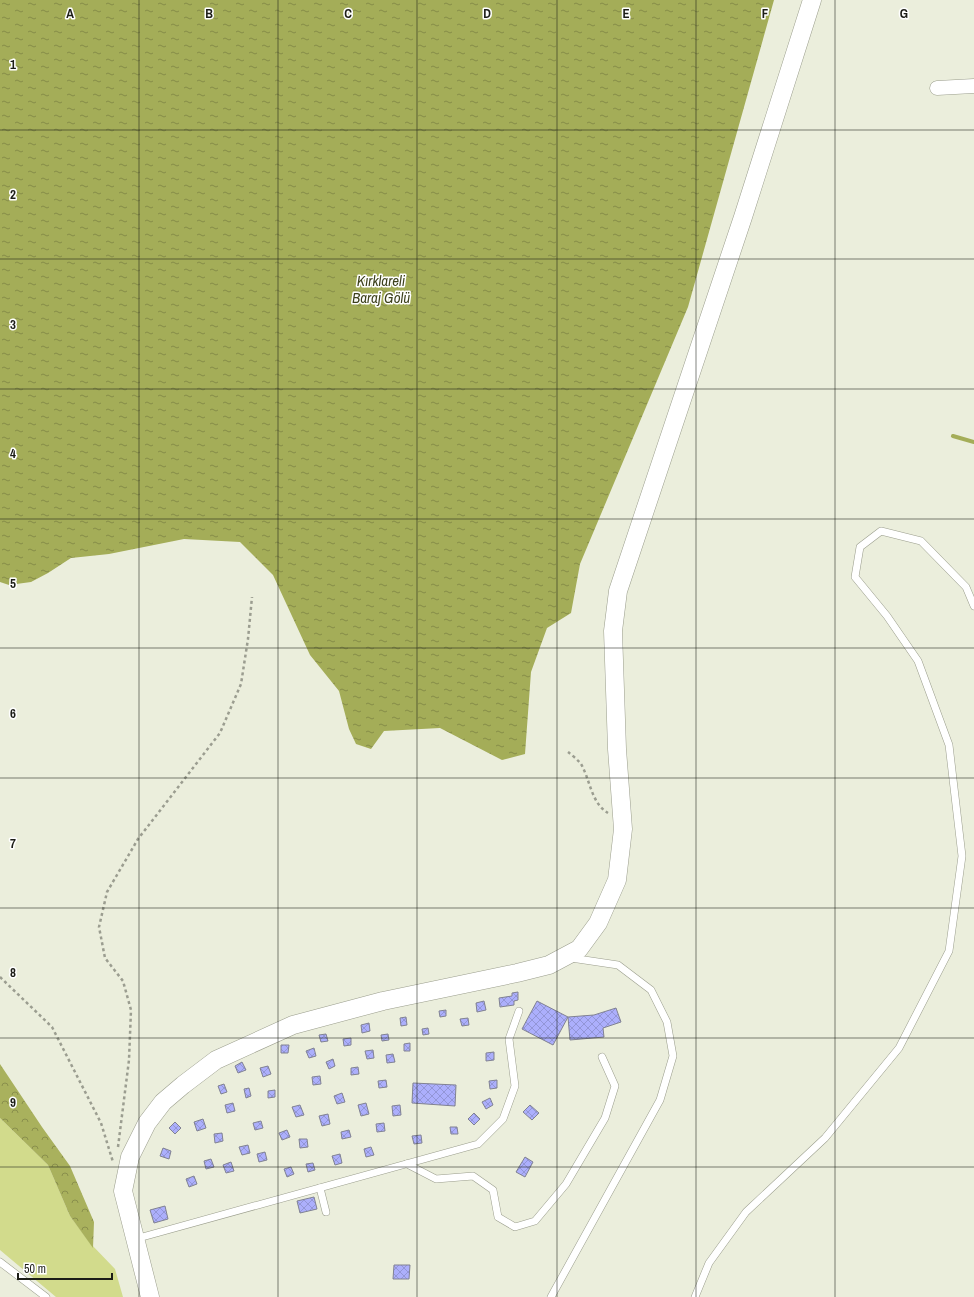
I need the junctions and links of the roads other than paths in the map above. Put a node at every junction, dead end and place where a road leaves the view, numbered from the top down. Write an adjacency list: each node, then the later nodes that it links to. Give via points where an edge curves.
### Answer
1 (812, 0): 5 (street, via 743,217 618,591 613,631 622,822 618,880 598,923 579,949)
2 (974, 86): 3 (street)
3 (937, 88)
4 (974, 606): 16 (lane, via 966,587 921,541 881,531 860,547 856,578 887,616 918,661 949,745 962,856 949,951 899,1048 825,1138 746,1212 709,1263)
5 (565, 957): 11 (street, via 549,965 517,973 383,1001 293,1025 216,1060 163,1102 147,1123 130,1157 123,1191); 15 (lane, via 618,965 651,990 667,1022 672,1056 660,1100)
6 (518, 1011): 8 (lane, via 509,1039 515,1086 503,1119 478,1144)
7 (602, 1057): 8 (lane, via 615,1086 605,1118 566,1184 535,1221 515,1227 498,1217 493,1190 473,1176 436,1179)
8 (407, 1164): 9 (lane)
9 (320, 1188): 10 (lane); 11 (lane)
10 (326, 1212)
11 (135, 1240): 14 (street)
12 (0, 1262): 13 (lane)
13 (46, 1297)
14 (150, 1297)
15 (551, 1297)
16 (695, 1297)

